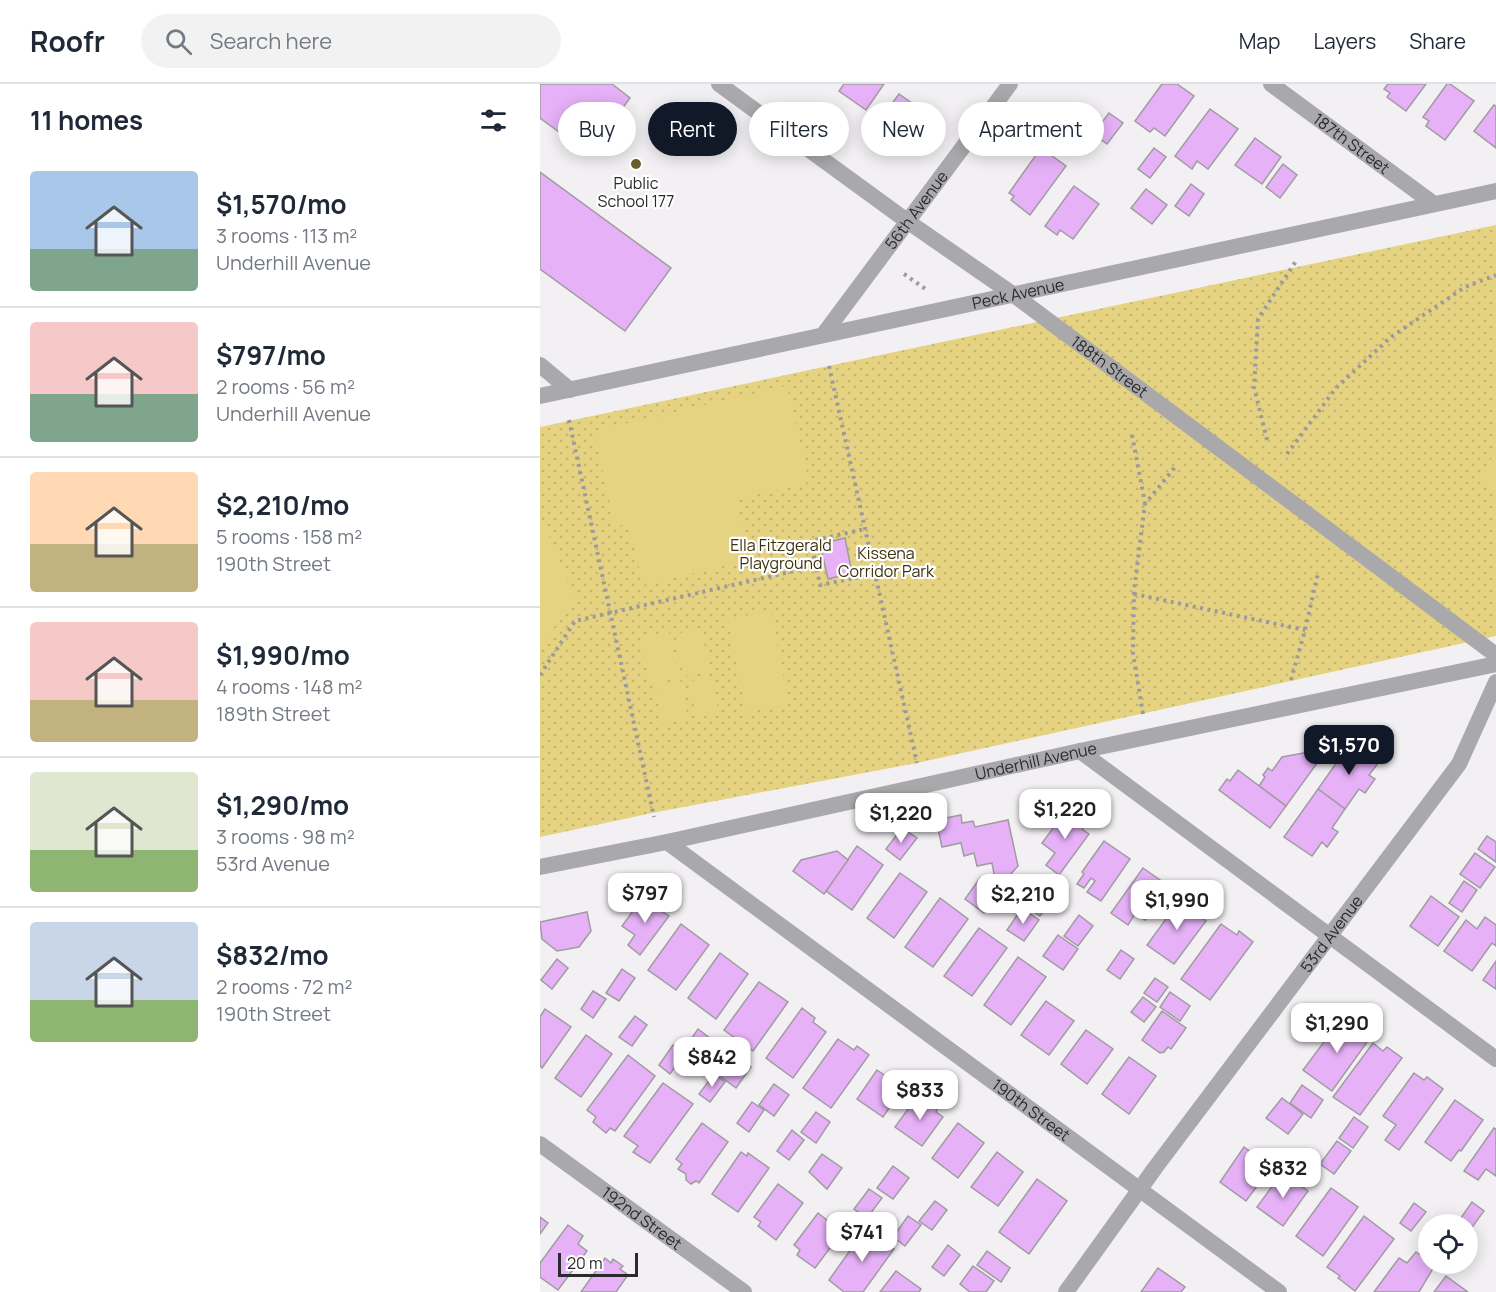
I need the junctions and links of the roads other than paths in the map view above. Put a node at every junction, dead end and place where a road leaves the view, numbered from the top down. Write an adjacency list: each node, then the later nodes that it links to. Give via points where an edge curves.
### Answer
1 (719, 84): 6 (street, 188th Street)
2 (1010, 84): 6 (street, 56th Avenue)
3 (1271, 84): 5 (street, 187th Street)
4 (1496, 191): 5 (street, Peck Avenue)
5 (1434, 204): 7 (street, Peck Avenue)
6 (907, 221): 7 (street, 188th Street); 8 (street, 56th Avenue)
7 (1014, 295): 8 (street, Peck Avenue); 12 (street, 188th Street)
8 (823, 335): 10 (street, Peck Avenue)
9 (540, 365): 10 (street)
10 (570, 390): 11 (street, Peck Avenue)
11 (540, 396)
12 (1496, 655)
13 (1496, 664): 15 (street, Underhill Avenue)
14 (1496, 682): 18 (street, 53rd Avenue, via 1459,764)
15 (1080, 751): 16 (street, Underhill Avenue); 18 (street)
16 (667, 842): 17 (street, Underhill Avenue); 21 (street, 190th Street)
17 (540, 867)
18 (1329, 936): 19 (street); 21 (street, 53rd Avenue)
19 (1496, 1059)
20 (540, 1144): 22 (street, 192nd Street)
21 (1140, 1189): 23 (street, 53rd Avenue); 24 (street, 190th Street)
22 (744, 1292)
23 (1066, 1292)
24 (1280, 1292)

